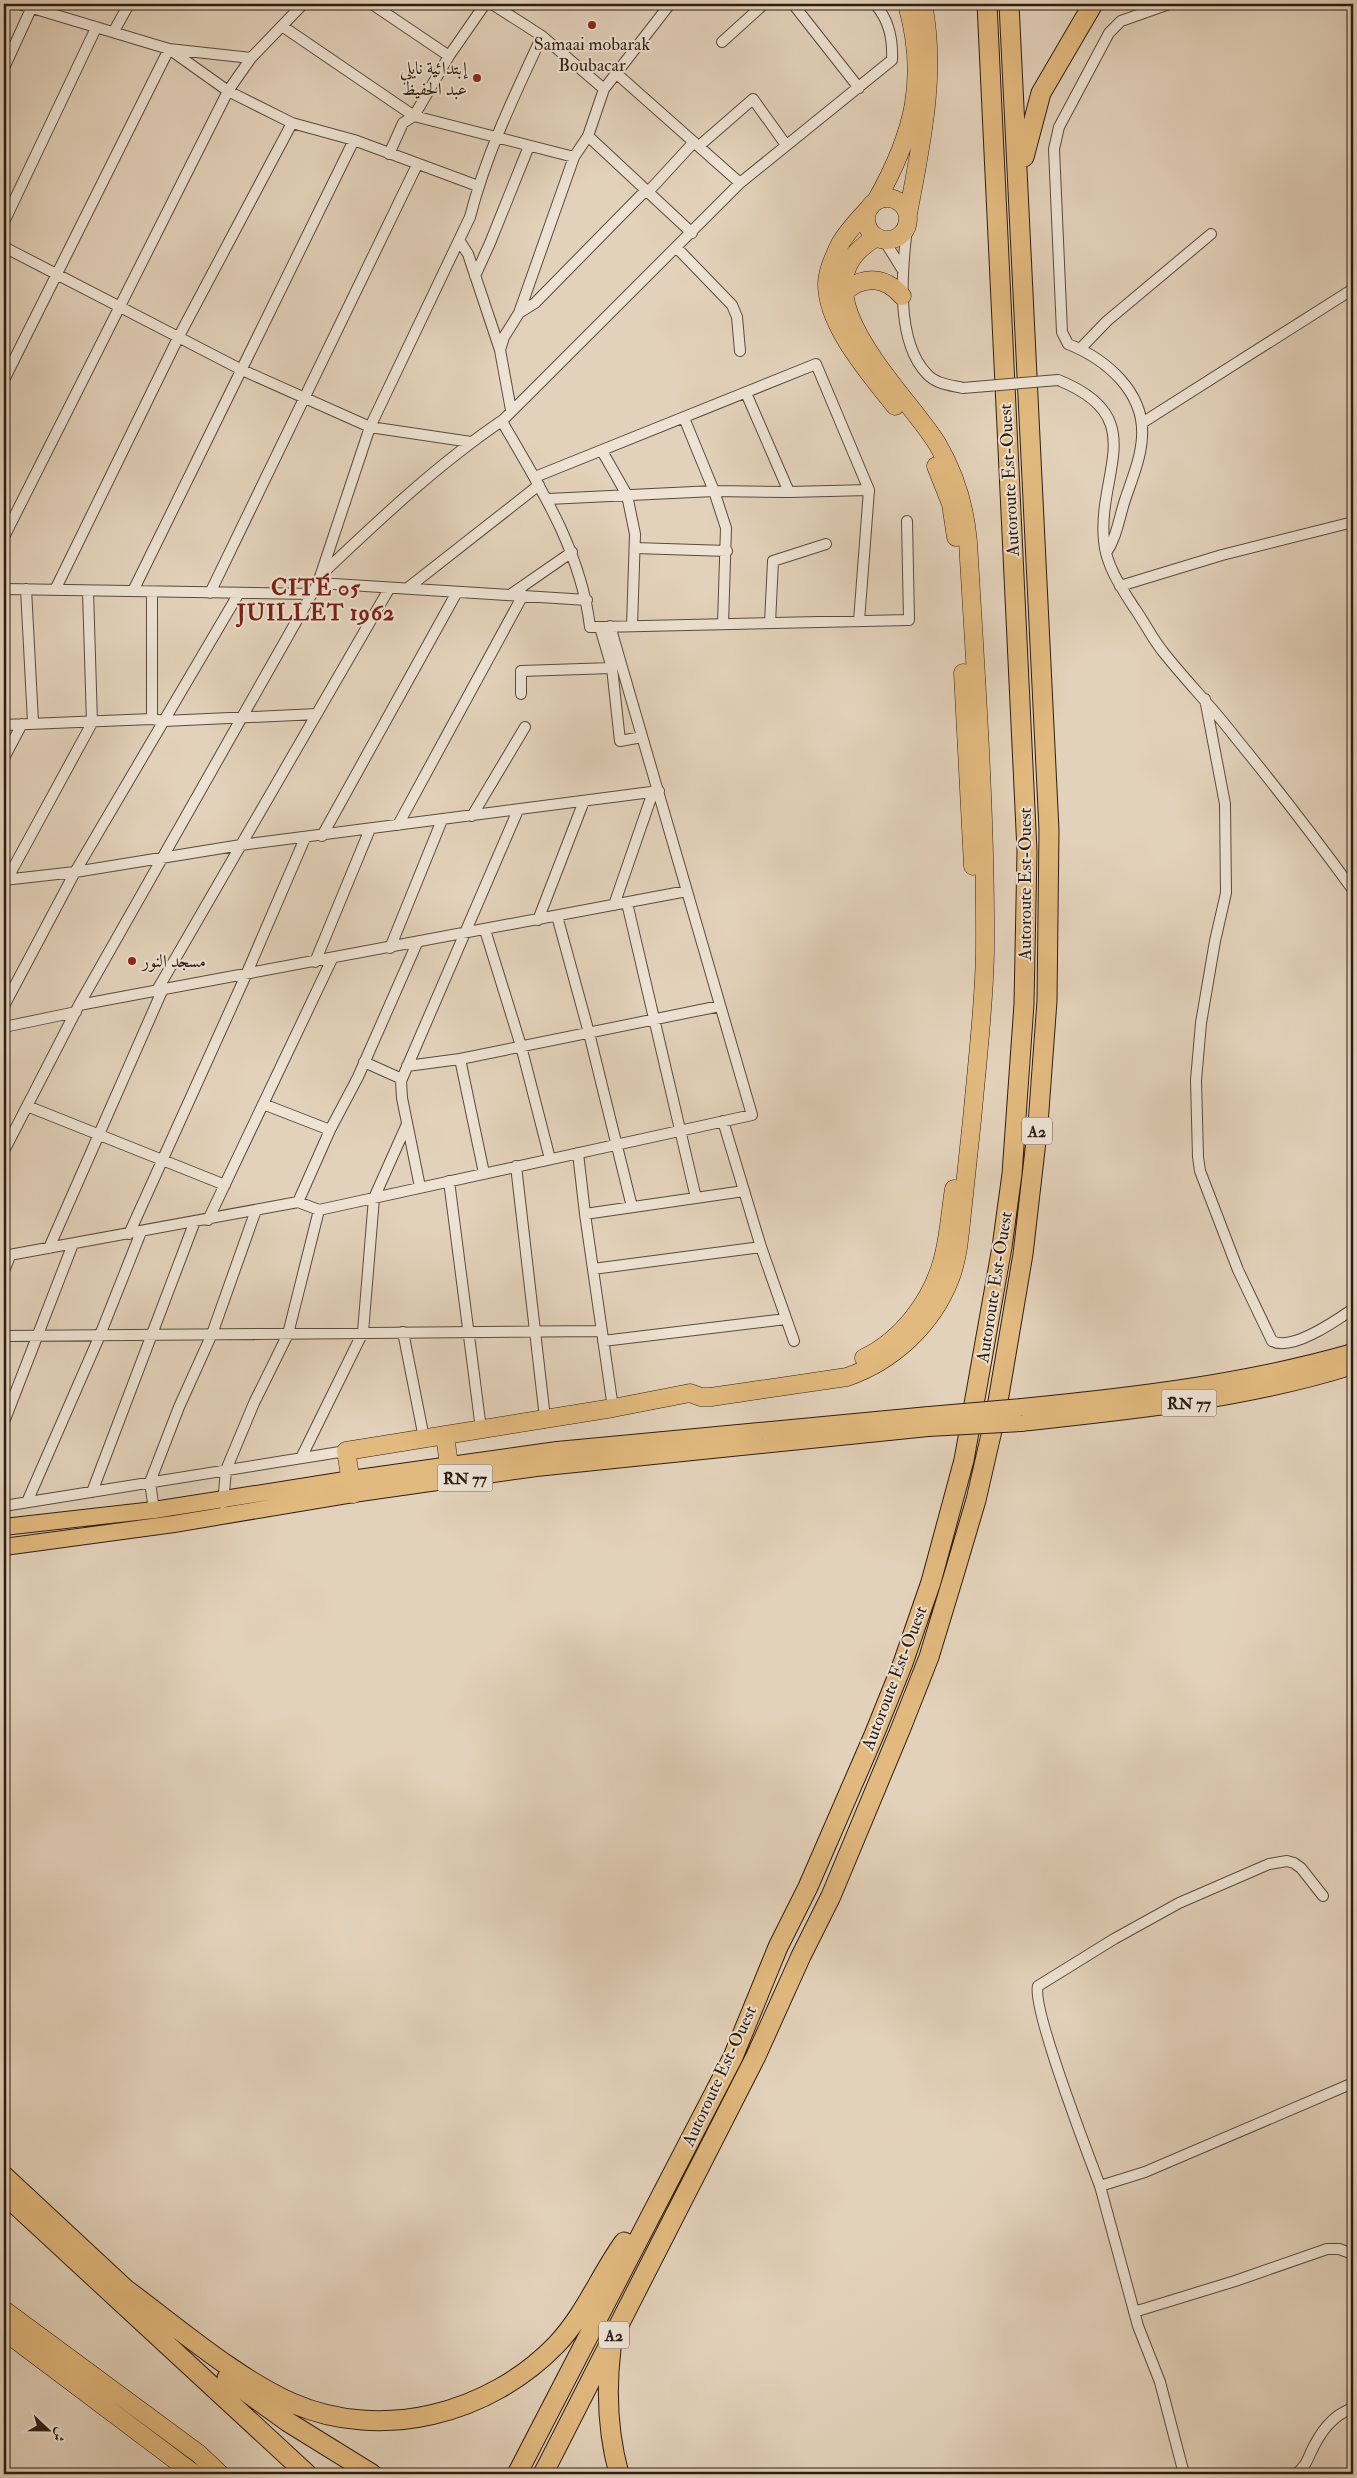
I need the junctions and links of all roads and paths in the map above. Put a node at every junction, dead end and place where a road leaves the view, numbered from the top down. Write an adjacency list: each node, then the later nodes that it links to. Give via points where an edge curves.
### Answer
1 (19, 4): 17 (street)
2 (128, 4): 20 (street)
3 (303, 4): 18 (street)
4 (372, 4): 24 (street)
5 (485, 4): 24 (street)
6 (492, 4): 21 (street)
7 (670, 4): 27 (street)
8 (764, 4): 22 (street)
9 (793, 4): 28 (street)
10 (875, 4): 28 (street, via 886,16 893,47 892,60)
11 (907, 4): 46 (highway, via 917,54 915,104 900,157)
12 (923, 4): 47 (highway, via 929,61 928,94)
13 (987, 4): 245 (highway, Autoroute Est-Ouest / A2, via 1027,850 1021,1059 1012,1174 1002,1247 964,1460 931,1582 903,1663 733,2057)
14 (1009, 4): 42 (highway, Autoroute Est-Ouest / A2)
15 (1093, 4): 42 (highway, via 1041,93)
16 (1169, 4): 64 (street, via 1128,18 1109,33 1058,127 1054,149 1062,332 1068,344)
17 (31, 9): 19 (street); 26 (street)
18 (282, 26): 25 (street); 31 (street)
19 (96, 28): 20 (street); 48 (street)
20 (114, 31): 23 (street)
21 (542, 36): 29 (street); 34 (street, via 503,119)
22 (722, 42)
23 (169, 49): 25 (street); 30 (street); 56 (street)
24 (449, 56): 31 (street)
25 (251, 58): 30 (street)
26 (4, 68)
27 (617, 74): 29 (street); 36 (street)
28 (859, 88): 37 (street)
29 (604, 89): 33 (street)
30 (228, 90): 32 (street); 61 (street)
31 (414, 116): 34 (street); 39 (street, via 403,123)
32 (292, 123): 35 (street); 63 (street)
33 (588, 136): 40 (street); 45 (street)
34 (497, 139): 38 (street); 44 (street)
35 (354, 140): 39 (street); 67 (street)
36 (697, 144): 37 (street, via 753,99); 43 (street); 45 (street)
37 (786, 145): 43 (street)
38 (529, 146): 40 (street); 57 (street)
39 (389, 154): 41 (street)
40 (574, 157): 62 (street)
41 (417, 165): 44 (street); 70 (street)
42 (1019, 178): 251 (highway, Autoroute Est-Ouest / A2, via 1050,830 1048,991 1038,1124 1022,1254 996,1413 976,1500 932,1648 874,1797 756,2056)
43 (740, 183): 49 (street)
44 (478, 186): 52 (street, via 470,217)
45 (647, 191): 49 (street); 62 (street, via 535,303)
46 (874, 203): 47 (highway, via 882,198 896,199 901,203); 51 (highway, via 866,219 868,226); 217 (highway, via 840,245 827,283 829,300 844,336 928,450 948,494 957,543 972,839 974,960 957,1169 942,1260 933,1288 903,1329 870,1355 845,1367 695,1388)
47 (907, 221): 51 (highway, via 898,237); 55 (street)
48 (4, 222)
49 (692, 233): 53 (street)
50 (1210, 234): 64 (street, via 1107,321)
51 (880, 238): 55 (street); 59 (highway, via 860,247 848,261 842,280)
52 (459, 240): 57 (street, via 468,254); 75 (street)
53 (676, 246): 66 (street, via 732,305 737,317); 71 (street)
54 (4, 247): 56 (street)
55 (902, 269): 60 (street)
56 (56, 276): 61 (street); 68 (street)
57 (475, 276): 65 (street)
58 (1353, 289): 74 (street)
59 (843, 293): 60 (highway, via 859,282 878,280 896,288); 217 (highway, via 852,322 864,344 947,462 958,487 967,526 984,831 985,952 981,1029 960,1238 950,1278 936,1306 916,1333 868,1370 827,1382 711,1397 690,1393)
60 (902, 296): 91 (street, bridge, via 909,341 918,362 934,380 963,388 1058,380 1076,387 1096,401 1108,416 1114,434 1115,453 1105,514)
61 (119, 305): 63 (street); 86 (street)
62 (519, 313): 65 (street)
63 (178, 338): 67 (street); 98 (street)
64 (1080, 349): 74 (street, via 1107,364 1122,380 1137,406)
65 (500, 350): 71 (street)
66 (740, 351)
67 (242, 370): 70 (street); 100 (street)
68 (4, 380)
69 (746, 393): 72 (street); 79 (street, via 816,364); 81 (street)
70 (306, 397): 75 (street); 103 (street)
71 (512, 410): 73 (street)
72 (684, 418): 77 (street); 80 (street)
73 (504, 420): 76 (street); 78 (street, via 504,426)
74 (1142, 423): 91 (street, via 1138,463 1113,542)
75 (370, 427): 76 (street); 92 (street)
76 (471, 442): 92 (street, via 370,529)
77 (602, 451): 78 (street); 82 (street)
78 (537, 481): 83 (street); 94 (street)
79 (869, 490): 81 (street); 109 (street)
80 (714, 491): 81 (street); 82 (street); 90 (street, via 726,528)
81 (789, 492)
82 (628, 494): 83 (street); 88 (street)
83 (548, 499): 89 (street)
84 (907, 521): 109 (street, via 909,620)
85 (1353, 522): 93 (street, via 1222,555)
86 (4, 537)
87 (826, 544): 110 (street, via 773,561)
88 (635, 548): 90 (street); 112 (street)
89 (572, 552): 106 (street); 108 (street)
90 (727, 552): 111 (street)
91 (1106, 553): 93 (street)
92 (320, 578): 97 (street); 105 (street)
93 (1120, 586): 116 (street, via 1163,652)
94 (409, 587): 97 (street); 102 (street)
95 (4, 589): 96 (street)
96 (26, 589): 98 (street); 120 (street)
97 (390, 589): 117 (street)
98 (55, 590): 99 (street)
99 (88, 590): 100 (street); 122 (street)
100 (134, 591): 101 (street)
101 (152, 592): 103 (street); 119 (street)
102 (457, 592): 106 (street); 135 (street)
103 (210, 593): 104 (street)
104 (239, 593): 105 (street); 121 (street)
105 (312, 594): 118 (street)
106 (510, 595): 107 (street)
107 (523, 595): 108 (street); 133 (street)
108 (587, 600): 113 (street, via 590,627)
109 (859, 621): 110 (street)
110 (770, 623): 111 (street)
111 (723, 624): 112 (street)
112 (632, 626): 113 (street)
113 (605, 627): 114 (street); 126 (street)
114 (612, 668): 115 (street, via 521,671); 126 (street, via 620,740)
115 (521, 694)
116 (1205, 699): 141 (street); 201 (street, via 1225,804 1226,886 1201,1023 1196,1070 1200,1171 1238,1270 1272,1341 1281,1344 1307,1335 1328,1326)
117 (317, 714): 118 (street); 137 (street)
118 (245, 716): 121 (street); 138 (street)
119 (152, 719): 121 (street); 122 (street)
120 (33, 722): 122 (street); 123 (street)
121 (164, 722): 139 (street)
122 (92, 723): 140 (street)
123 (22, 724): 124 (street); 127 (street)
124 (4, 725)
125 (525, 727): 131 (street)
126 (642, 737): 128 (street)
127 (4, 758)
128 (656, 791): 129 (street); 142 (street); 144 (street)
129 (584, 801): 130 (street); 146 (street)
130 (518, 810): 131 (street); 148 (street)
131 (472, 816): 132 (street)
132 (442, 820): 133 (street); 150 (street)
133 (398, 825): 134 (street)
134 (370, 829): 135 (street); 152 (street)
135 (322, 836): 136 (street)
136 (304, 838): 137 (street); 153 (street)
137 (241, 845): 138 (street); 154 (street)
138 (163, 857): 139 (street); 157 (street)
139 (75, 872): 140 (street); 155 (street)
140 (5, 882)
141 (1353, 890)
142 (688, 891): 143 (street); 156 (street)
143 (627, 903): 144 (street); 158 (street)
144 (614, 905): 145 (street)
145 (557, 916): 146 (street); 160 (street)
146 (538, 920): 147 (street)
147 (485, 930): 148 (street); 161 (street)
148 (464, 934): 149 (street); 164 (street)
149 (417, 943): 150 (street); 163 (street)
150 (390, 948): 151 (street)
151 (332, 959): 152 (street); 166 (street)
152 (315, 962): 153 (street)
153 (246, 975): 154 (street); 176 (street)
154 (160, 992): 157 (street); 172 (street)
155 (4, 1006)
156 (720, 1006): 158 (street); 168 (street, via 752,1115)
157 (78, 1008): 159 (street); 167 (street)
158 (655, 1019): 160 (street); 171 (street)
159 (4, 1026)
160 (589, 1032): 161 (street); 173 (street)
161 (521, 1046): 162 (street); 177 (street)
162 (460, 1059): 164 (street); 179 (street)
163 (364, 1062): 165 (street); 170 (street)
164 (408, 1066): 165 (street)
165 (402, 1079): 169 (street)
166 (263, 1104): 170 (street); 181 (street)
167 (27, 1106): 172 (street); 174 (street)
168 (723, 1121): 171 (street); 183 (street)
169 (407, 1124): 182 (street); 184 (street)
170 (330, 1130): 186 (street)
171 (680, 1130): 173 (street); 185 (street)
172 (98, 1133): 176 (street); 197 (street)
173 (616, 1144): 175 (street); 187 (street)
174 (5, 1146)
175 (578, 1153): 177 (street); 190 (street)
176 (163, 1159): 181 (street); 194 (street)
177 (550, 1159): 178 (street)
178 (516, 1166): 179 (street); 203 (street)
179 (484, 1174): 180 (street)
180 (449, 1181): 182 (street); 206 (street)
181 (225, 1185): 191 (street)
182 (420, 1188): 184 (street)
183 (744, 1191): 185 (street); 196 (street)
184 (374, 1198): 189 (street); 204 (street)
185 (696, 1198): 187 (street)
186 (298, 1202): 188 (street); 189 (street)
187 (632, 1207): 190 (street)
188 (256, 1210): 191 (street); 207 (street)
189 (319, 1210): 208 (street)
190 (585, 1214): 199 (street)
191 (208, 1220): 192 (street)
192 (196, 1221): 193 (street); 209 (street)
193 (141, 1232): 194 (street); 212 (street)
194 (129, 1234): 195 (street)
195 (73, 1244): 197 (street); 211 (street)
196 (761, 1247): 199 (street); 202 (street)
197 (49, 1248): 198 (street)
198 (7, 1256): 200 (street)
199 (593, 1269): 213 (street)
200 (4, 1272)
201 (1353, 1308)
202 (786, 1319): 213 (street); 214 (street)
203 (535, 1331): 206 (street); 213 (street); 220 (street)
204 (363, 1332): 205 (street); 208 (street); 227 (street)
205 (403, 1332): 206 (street); 225 (street)
206 (467, 1332): 223 (street)
207 (212, 1334): 208 (street); 209 (street); 230 (street)
208 (288, 1334): 229 (street)
209 (151, 1335): 212 (street); 232 (street)
210 (4, 1336): 211 (street)
211 (38, 1336): 212 (street); 221 (street)
212 (100, 1336): 233 (street)
213 (602, 1336): 218 (street)
214 (794, 1341)
215 (1353, 1352): 219 (main road, via 1209,1385)
216 (1353, 1366): 219 (main road, RN 77, via 1286,1385 1154,1409)
217 (681, 1396): 218 (highway)
218 (613, 1408): 220 (highway)
219 (1022, 1415): 222 (main road, bridge)
220 (546, 1418): 223 (highway)
221 (4, 1422)
222 (928, 1422): 228 (main road, via 557,1450); 231 (main road, RN 77)
223 (481, 1429): 224 (highway)
224 (445, 1434): 225 (highway); 228 (highway)
225 (424, 1438): 226 (highway)
226 (346, 1450): 227 (street); 231 (highway)
227 (300, 1458): 229 (street)
228 (449, 1465): 231 (main road)
229 (226, 1470): 230 (street); 235 (street)
230 (150, 1482): 232 (street); 236 (street)
231 (352, 1487): 235 (main road, RN 77)
232 (92, 1492): 233 (street)
233 (27, 1502): 234 (street)
234 (4, 1506)
235 (222, 1508): 236 (main road); 237 (main road, RN 77)
236 (154, 1510): 237 (main road)
237 (126, 1521): 238 (main road); 239 (main road, RN 77)
238 (4, 1527)
239 (4, 1547)
240 (1323, 1896): 243 (street, via 1294,1863 1269,1864 1179,1902 1040,1984 1037,1990 1041,2012)
241 (1353, 2083): 243 (street, via 1145,2172)
242 (4, 2176): 247 (highway)
243 (1100, 2186): 249 (street)
244 (4, 2194): 252 (highway)
245 (656, 2204): 247 (highway, via 623,2243 574,2323 556,2345 528,2370 502,2389 470,2404 416,2418 396,2421 335,2416 293,2403 240,2375); 259 (highway, Autoroute Est-Ouest / A2)
246 (1353, 2254): 249 (street, via 1327,2249)
247 (124, 2288): 258 (highway, via 165,2327 243,2391)
248 (4, 2310): 255 (highway, via 199,2454)
249 (1134, 2312): 262 (street, via 1160,2382)
250 (4, 2331): 254 (highway)
251 (613, 2338): 260 (highway, Autoroute Est-Ouest / A2); 261 (highway, via 609,2404)
252 (179, 2356): 256 (highway); 257 (highway, via 305,2445)
253 (1353, 2408): 263 (street, via 1329,2423)
254 (194, 2474)
255 (220, 2474)
256 (307, 2474)
257 (353, 2474)
258 (372, 2474)
259 (517, 2474)
260 (543, 2474)
261 (619, 2474)
262 (1184, 2474)
263 (1298, 2474)

